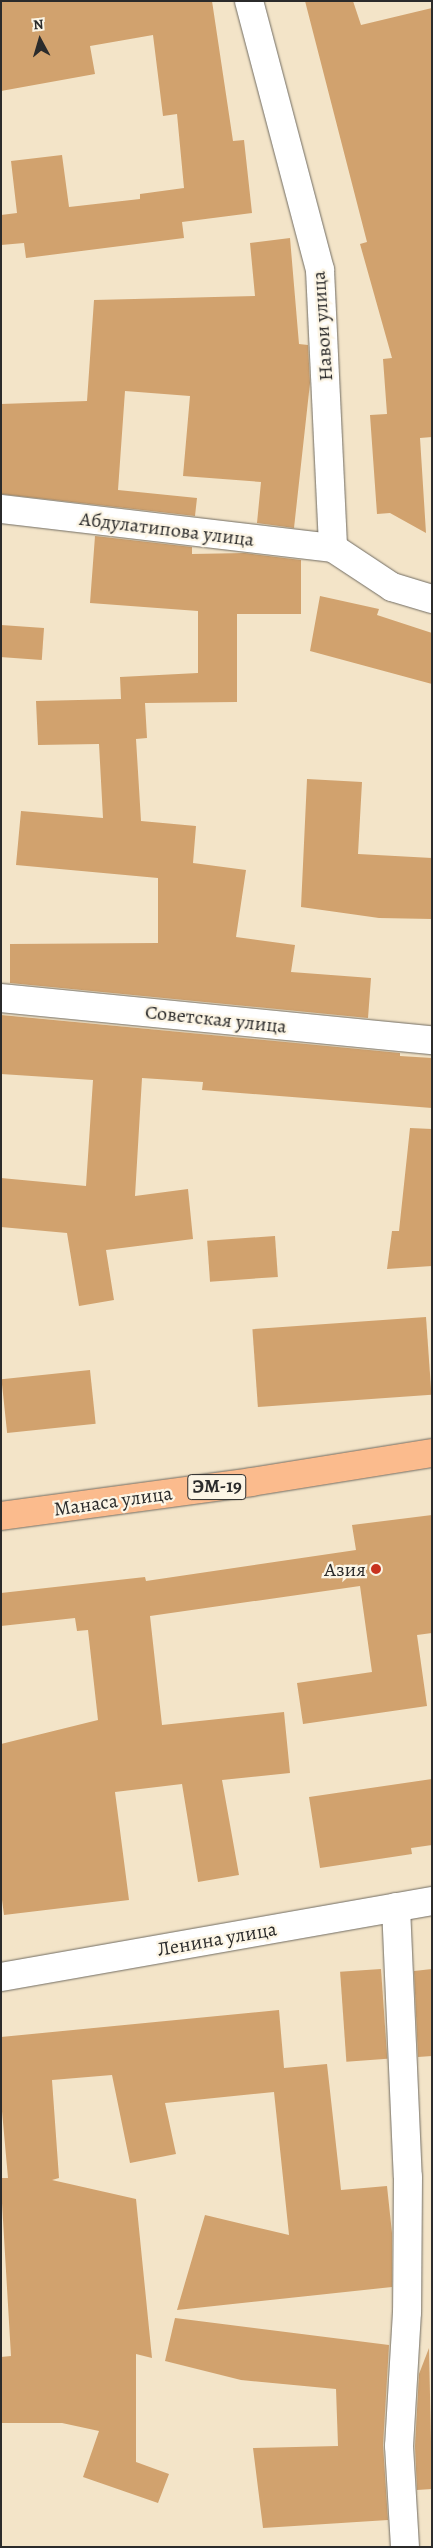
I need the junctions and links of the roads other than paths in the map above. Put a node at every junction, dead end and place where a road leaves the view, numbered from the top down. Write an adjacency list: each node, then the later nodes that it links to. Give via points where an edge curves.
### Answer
1 (249, 1): 3 (street, Навои улица, via 320,270)
2 (1, 509): 3 (street, Абдулатипова улица)
3 (334, 548): 4 (street, via 392,587)
4 (432, 600)
5 (1, 998): 6 (street, Советская улица)
6 (432, 1040)
7 (432, 1453): 8 (main road, Манаса улица / ЭМ-19, via 251,1482)
8 (1, 1516)
9 (432, 1901): 10 (street, Ленина улица)
10 (396, 1907): 11 (street, Ленина улица); 12 (street, via 408,2177 407,2312 399,2446)
11 (1, 1977)
12 (405, 2547)

